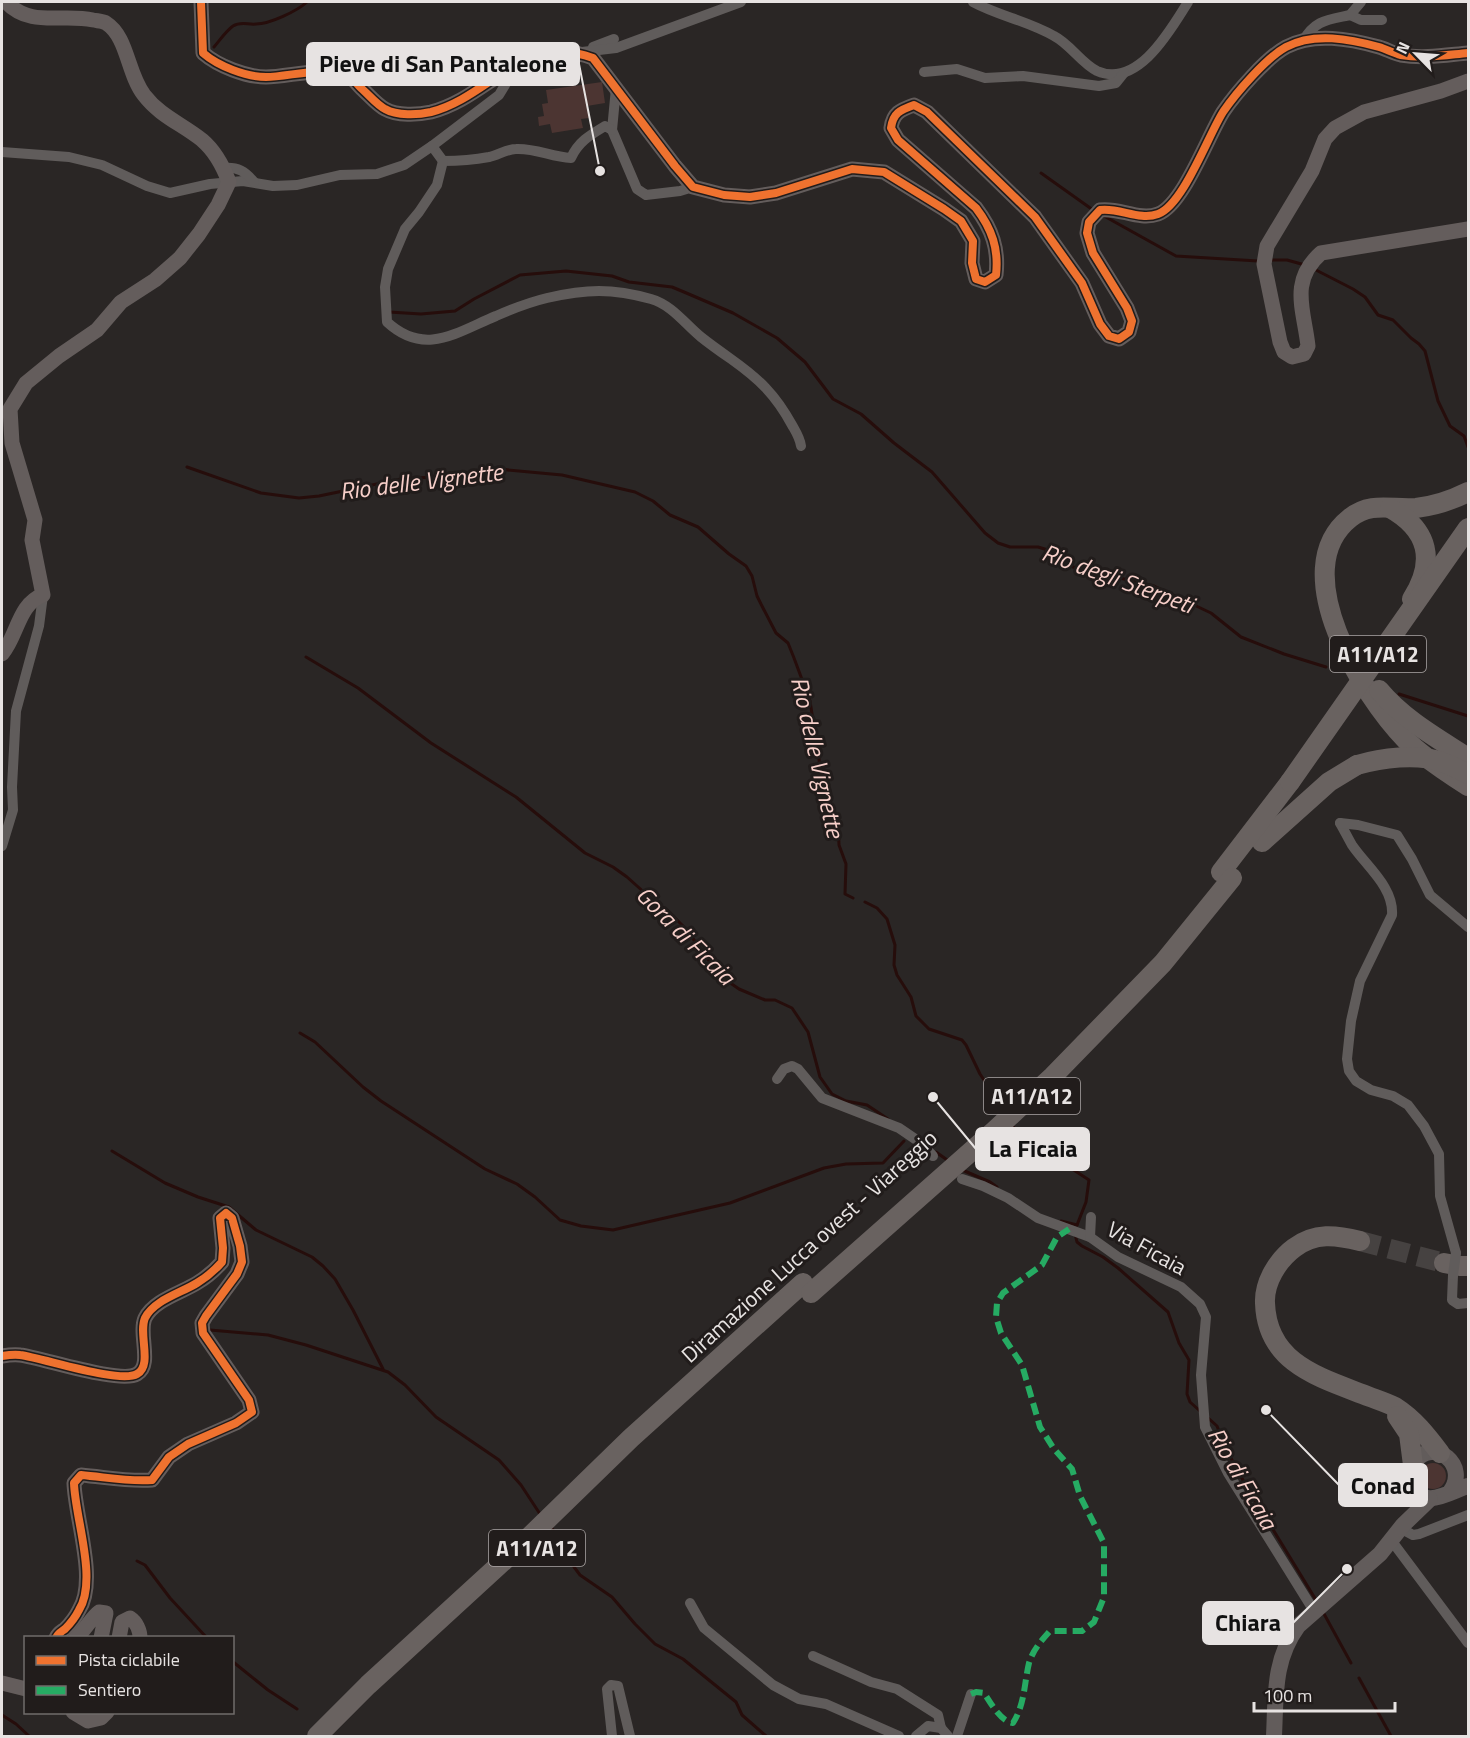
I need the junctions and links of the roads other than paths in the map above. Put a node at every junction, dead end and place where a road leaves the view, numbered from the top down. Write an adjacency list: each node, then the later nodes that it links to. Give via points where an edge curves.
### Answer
1 (6, 2): 22 (street, via 36,19 64,17 105,22 118,33 134,82 145,97 160,113 202,141)
2 (201, 2): 13 (street, via 203,53 212,61 265,77 323,71 348,76 386,110 407,114 454,104)
3 (741, 2): 11 (street, via 616,48)
4 (973, 2): 15 (street, via 1056,36 1096,70)
5 (1188, 2): 15 (street, via 1157,48)
6 (1360, 2): 7 (street)
7 (1350, 15): 8 (street, via 1361,20); 10 (street, via 1321,21)
8 (1382, 20)
9 (614, 39): 11 (street)
10 (1303, 41): 12 (street, via 1343,39 1400,55); 23 (street, via 1286,47 1262,65 1224,112 1171,205 1159,214 1144,217 1107,209 1089,222 1087,233 1093,253 1132,321 1129,332 1119,339 1109,336 1100,324 1083,283 1035,217 927,112 914,105 900,109 891,128 898,140 985,220 998,260 996,276 985,282 976,279 973,242 961,221 884,172 852,169 776,193 750,197)
11 (579, 53): 13 (street, via 550,53); 17 (street, via 592,58)
12 (1468, 53)
13 (519, 61): 19 (street, via 499,95)
14 (924, 72): 15 (street, via 957,69 985,78 1023,76 1099,86 1116,84)
15 (1124, 73)
16 (1468, 81): 24 (street, via 1364,112 1335,128 1325,139 1312,171 1268,246 1265,259 1284,352 1292,357 1304,354 1308,346 1300,292 1308,266 1321,253)
17 (616, 88): 18 (street); 23 (street)
18 (612, 130): 21 (street, via 605,126 589,135 576,146 571,158 513,149 467,161); 23 (street, via 637,189 646,195)
19 (432, 146): 21 (street); 22 (street, via 404,165 376,174 340,175 273,186)
20 (2, 152): 22 (street, via 69,157 102,165 170,193)
21 (442, 161): 25 (street, via 437,185 405,228 388,269 387,322 399,333 420,340 448,338 546,298 595,289 654,300 671,309 700,337 766,386 784,410)
22 (227, 175): 30 (street, via 218,205 180,258 121,302 96,330 26,383 10,409 12,443 35,520 32,540)
23 (693, 187)
24 (1468, 229)
25 (801, 446)
26 (1468, 492): 27 (highway, via 1424,507)
27 (1388, 507): 31 (highway, via 1413,524 1426,558 1420,585); 32 (highway, via 1367,508 1348,519 1328,551 1326,592 1333,623)
28 (1468, 528): 31 (highway, Diramazione Lucca ovest - Viareggio / A11/A12, bridge)
29 (1468, 549): 36 (highway, Diramazione Lucca ovest - Viareggio / A11/A12)
30 (43, 595): 33 (street, via 26,607); 38 (street, via 39,626 16,711 13,810)
31 (1386, 644): 36 (highway, Diramazione Lucca ovest - Viareggio / A11/A12, bridge)
32 (1345, 648): 34 (highway, via 1389,702 1421,729); 35 (highway, via 1377,706 1407,741)
33 (2, 654)
34 (1468, 758)
35 (1465, 780): 37 (highway, bridge, via 1441,761 1381,758 1357,765 1329,782)
36 (1294, 786): 37 (highway, Diramazione Lucca ovest - Viareggio / A11/A12); 39 (highway, Diramazione Lucca ovest - Viareggio / A11/A12)
37 (1262, 842): 39 (highway, Diramazione Lucca ovest - Viareggio / A11/A12)
38 (2, 846)
39 (1226, 875): 51 (highway, Diramazione Lucca ovest - Viareggio / A11/A12, bridge, via 1162,963 1053,1076 976,1148 807,1288)
40 (1468, 927): 47 (street, via 1430,895 1396,835 1340,823 1393,904 1392,915 1359,981 1351,1021 1349,1071 1371,1090 1408,1105 1424,1126 1439,1154 1440,1196)
41 (777, 1079): 42 (street, via 784,1069 798,1068 822,1098 899,1128)
42 (933, 1156)
43 (962, 1179): 45 (street, Via Ficaia, via 1008,1198 1038,1218)
44 (1091, 1217): 45 (street)
45 (1080, 1234): 61 (street, Via Ficaia, via 1181,1287 1200,1304 1206,1317 1201,1375 1205,1426 1228,1473)
46 (1360, 1241): 50 (highway, via 1320,1236 1290,1251 1271,1276 1265,1312 1276,1343 1299,1366)
47 (1455, 1264): 48 (street, via 1452,1300 1458,1305)
48 (1468, 1303)
49 (2, 1356): 62 (street, via 17,1355 109,1375 140,1374 145,1363 144,1321 149,1312 222,1263 220,1218 226,1213 232,1218 242,1262 202,1323 203,1333 249,1400 252,1412 169,1457 152,1480 136,1482 81,1475 74,1483 87,1578 81,1608)
50 (1379, 1400): 52 (highway, via 1404,1413); 54 (highway, via 1409,1434)
51 (635, 1443): 75 (highway, Diramazione Lucca ovest - Viareggio / A11/A12, via 368,1685); 76 (highway, Diramazione Lucca ovest - Viareggio / A11/A12, via 532,1553 431,1643)
52 (1447, 1458): 53 (main road); 54 (main road, via 1424,1454); 56 (main road, via 1456,1478)
53 (1468, 1472)
54 (1412, 1474): 57 (main road, via 1418,1493); 59 (main road)
55 (1468, 1486): 56 (main road)
56 (1450, 1492): 57 (main road)
57 (1430, 1499): 59 (main road)
58 (1468, 1515): 59 (street, via 1419,1534)
59 (1398, 1531): 61 (main road, via 1380,1554); 67 (street)
60 (690, 1603): 79 (street, via 704,1628 773,1685 799,1699 826,1704)
61 (1314, 1611): 82 (main road, via 1293,1633 1280,1660)
62 (58, 1636)
63 (78, 1636): 64 (street, via 99,1612 106,1613)
64 (101, 1636)
65 (119, 1636): 66 (street, via 122,1622 130,1618)
66 (140, 1636)
67 (1468, 1643)
68 (813, 1656): 74 (street, via 870,1682 897,1689 938,1716)
69 (2, 1683): 70 (street)
70 (24, 1688)
71 (971, 1694): 81 (street)
72 (75, 1714): 73 (street, via 88,1721)
73 (106, 1714)
74 (944, 1732): 80 (street, via 928,1726)
75 (317, 1737)
76 (335, 1737)
77 (612, 1737): 78 (street, via 607,1689 611,1685 618,1686)
78 (630, 1737)
79 (899, 1737)
80 (916, 1737)
81 (957, 1737)
82 (1274, 1737)

